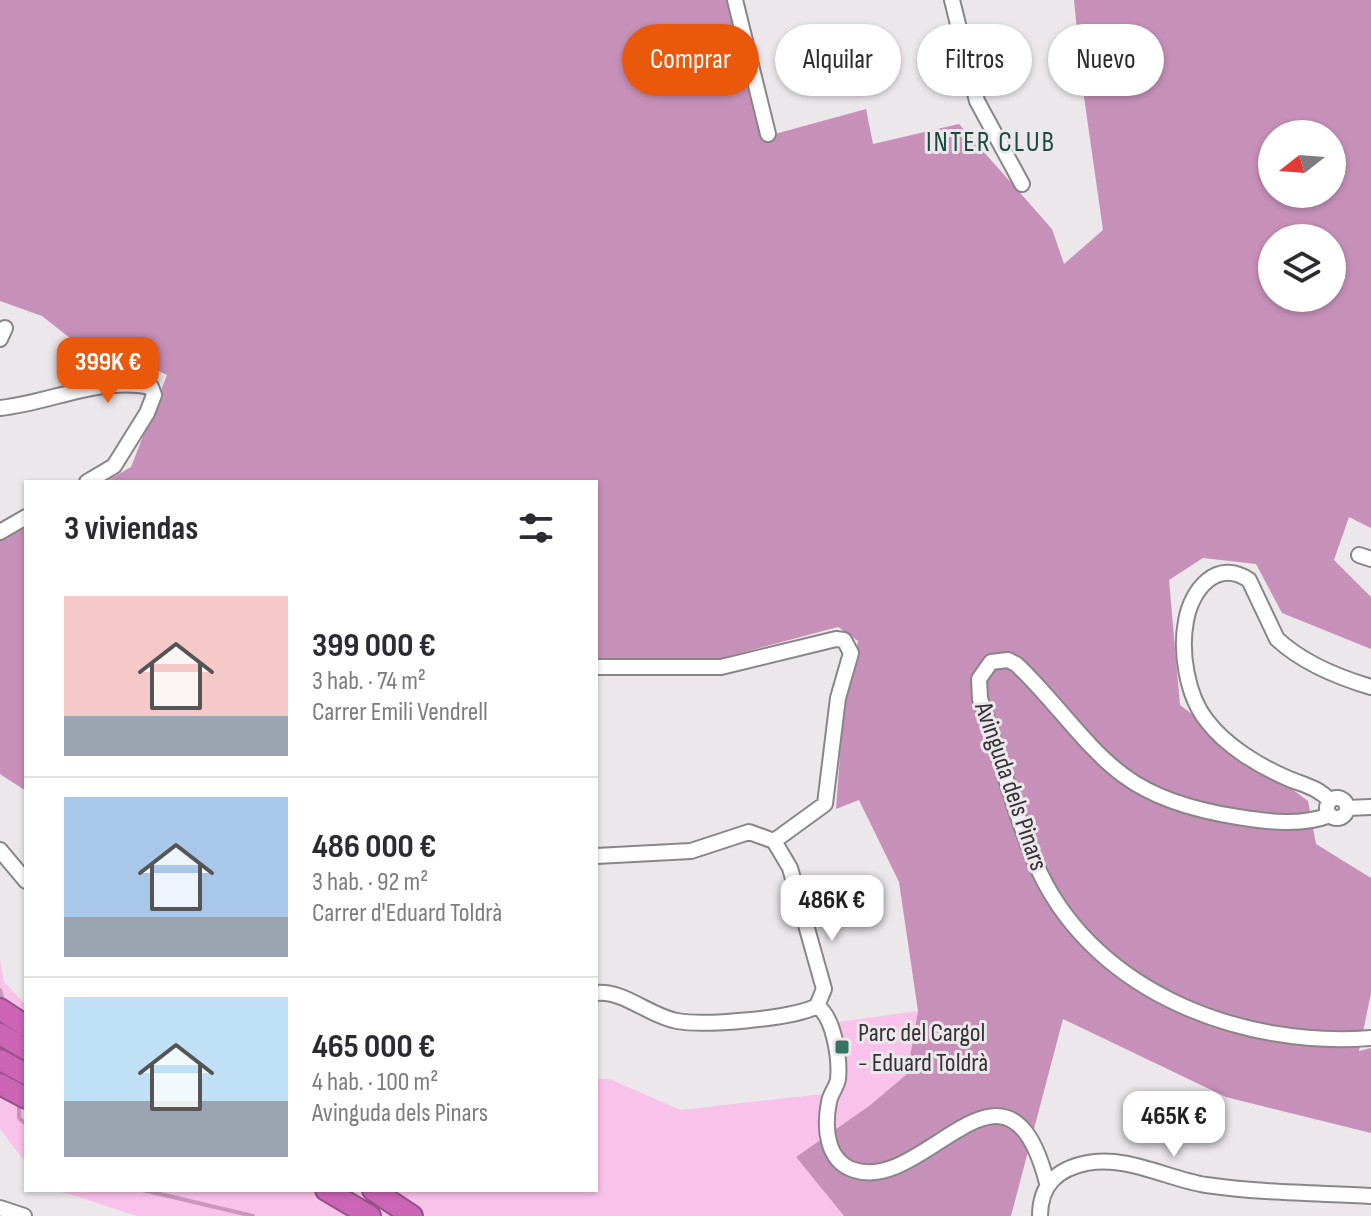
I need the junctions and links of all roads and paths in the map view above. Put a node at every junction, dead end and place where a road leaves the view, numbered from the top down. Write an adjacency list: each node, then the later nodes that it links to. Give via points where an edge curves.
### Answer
1 (735, 0): 3 (street)
2 (952, 0): 4 (street, via 977,101)
3 (768, 134)
4 (1022, 184)
5 (0, 408): 6 (street, via 106,386 151,387 154,395 147,413)
6 (114, 466): 7 (street); 8 (street)
7 (90, 480)
8 (117, 480)
9 (24, 518): 10 (street)
10 (0, 532)
11 (598, 667): 15 (street, via 721,667 844,640 851,653 838,698 825,804)
12 (1371, 687): 14 (street, via 1330,673 1285,646 1249,580 1240,574 1217,574 1192,601 1185,622 1187,671 1208,723 1249,758 1313,787)
13 (1371, 807): 14 (street, via 1347,808 1339,818)
14 (1330, 808): 24 (street, Avinguda dels Pinars, via 1315,821 1253,820 1210,813 1157,795 1121,774 1016,664 991,662 979,679 980,699 1040,873 1066,914 1101,951 1150,989 1233,1026)
15 (774, 841): 17 (street, via 749,832 691,851); 20 (street, via 790,868 808,921 824,989)
16 (0, 850): 18 (street)
17 (598, 856)
18 (24, 879)
19 (598, 993): 20 (street, via 686,1021 796,1015)
20 (817, 1006): 30 (street, via 832,1022 838,1079 829,1101 828,1124 830,1146 844,1165 856,1171 885,1169 970,1124 999,1117 1012,1120 1033,1139)
21 (0, 1009): 22 (highway)
22 (24, 1025)
23 (0, 1034): 25 (highway)
24 (1371, 1038)
25 (24, 1048)
26 (0, 1060): 27 (highway)
27 (24, 1073)
28 (0, 1084): 29 (highway)
29 (24, 1097)
30 (1047, 1183): 33 (street, via 1072,1167 1108,1162 1204,1185); 38 (street)
31 (329, 1192): 36 (highway)
32 (376, 1192): 37 (highway)
33 (1371, 1196)
34 (0, 1208): 35 (street)
35 (24, 1216)
36 (370, 1216)
37 (412, 1216)
38 (1040, 1216)

